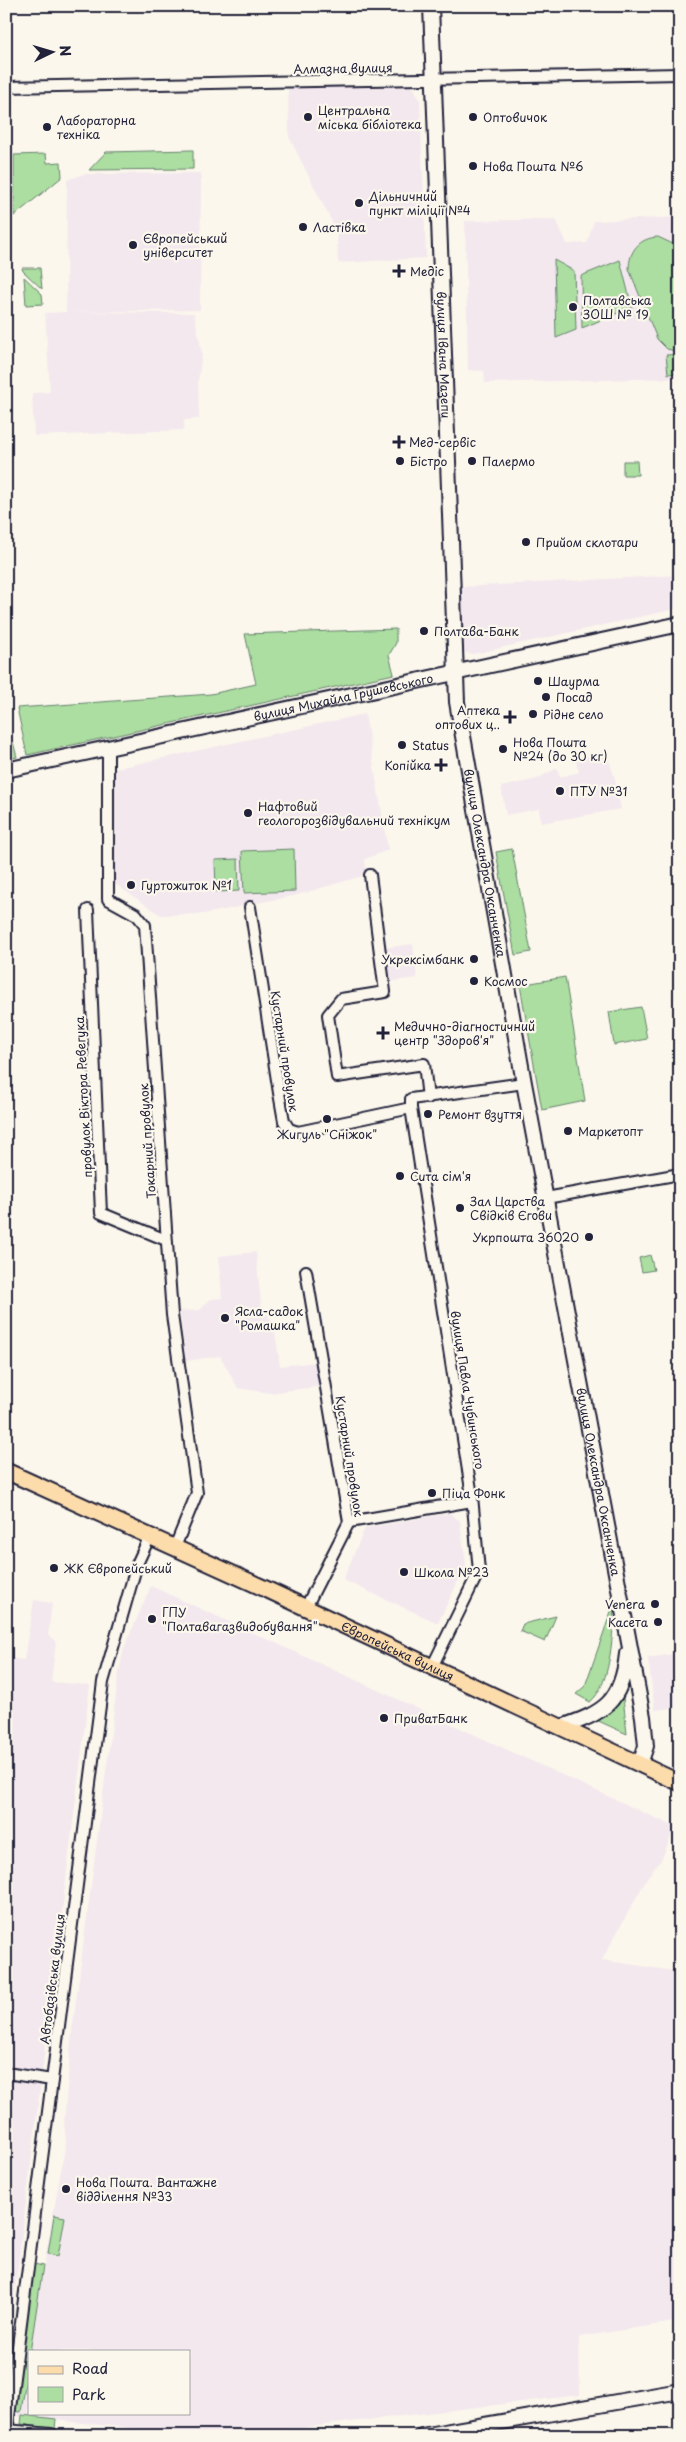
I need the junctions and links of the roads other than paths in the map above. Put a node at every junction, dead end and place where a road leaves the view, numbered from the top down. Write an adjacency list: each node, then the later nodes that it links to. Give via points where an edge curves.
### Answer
1 (431, 6): 3 (main road, вулиця Івана Мазепи)
2 (680, 74): 3 (street, Алмазна вулиця)
3 (433, 79): 4 (street, Алмазна вулиця); 6 (main road, вулиця Івана Мазепи)
4 (6, 87)
5 (680, 624): 6 (main road, вулиця Михайла Грушевського)
6 (456, 674): 7 (main road, вулиця Михайла Грушевського); 12 (main road, вулиця Олександра Оксанченка, via 457,702)
7 (108, 748): 8 (main road, вулиця Михайла Грушевського); 17 (street, Токарний провулок, via 108,899 137,915 146,926)
8 (6, 770)
9 (370, 876): 13 (street, via 385,992 341,999 328,1015 337,1077 424,1064)
10 (250, 907): 14 (street, Кустарний провулок, via 279,1093 284,1121 289,1129 298,1132)
11 (88, 910): 17 (street, провулок Віктора Ревегука, via 101,1213)
12 (524, 1083): 13 (street, Кустарний провулок); 16 (main road, вулиця Олександра Оксанченка)
13 (428, 1098): 14 (street, Кустарний провулок, via 411,1099)
14 (411, 1108): 20 (street, вулиця Павла Чубинського)
15 (679, 1175): 16 (street)
16 (546, 1198): 25 (main road, вулиця Олександра Оксанченка)
17 (166, 1240): 23 (street, Токарний провулок, via 172,1315 197,1493)
18 (306, 1271): 21 (street, Кустарний провулок)
19 (6, 1470): 22 (main road, Європейська вулиця)
20 (472, 1501): 21 (street); 26 (street, вулиця Павла Чубинського, via 479,1571)
21 (349, 1522): 24 (street, Кустарний провулок)
22 (150, 1536): 23 (main road, Європейська вулиця); 31 (street, Автобазівська вулиця, via 137,1564 103,1682)
23 (174, 1547): 24 (main road, Європейська вулиця)
24 (306, 1607): 26 (main road, Європейська вулиця)
25 (629, 1643): 27 (main road, via 624,1673 611,1701 598,1713); 28 (main road, вулиця Олександра Оксанченка, via 646,1746)
26 (432, 1667): 27 (main road, Європейська вулиця)
27 (561, 1727): 28 (main road, Європейська вулиця)
28 (640, 1764): 29 (main road, Європейська вулиця)
29 (680, 1783)
30 (6, 2074): 31 (street)
31 (52, 2080): 33 (street, Автобазівська вулиця)
32 (680, 2391): 34 (main road)
33 (7, 2432): 35 (main road)
34 (459, 2433): 36 (main road)
35 (51, 2436)
36 (421, 2436)

